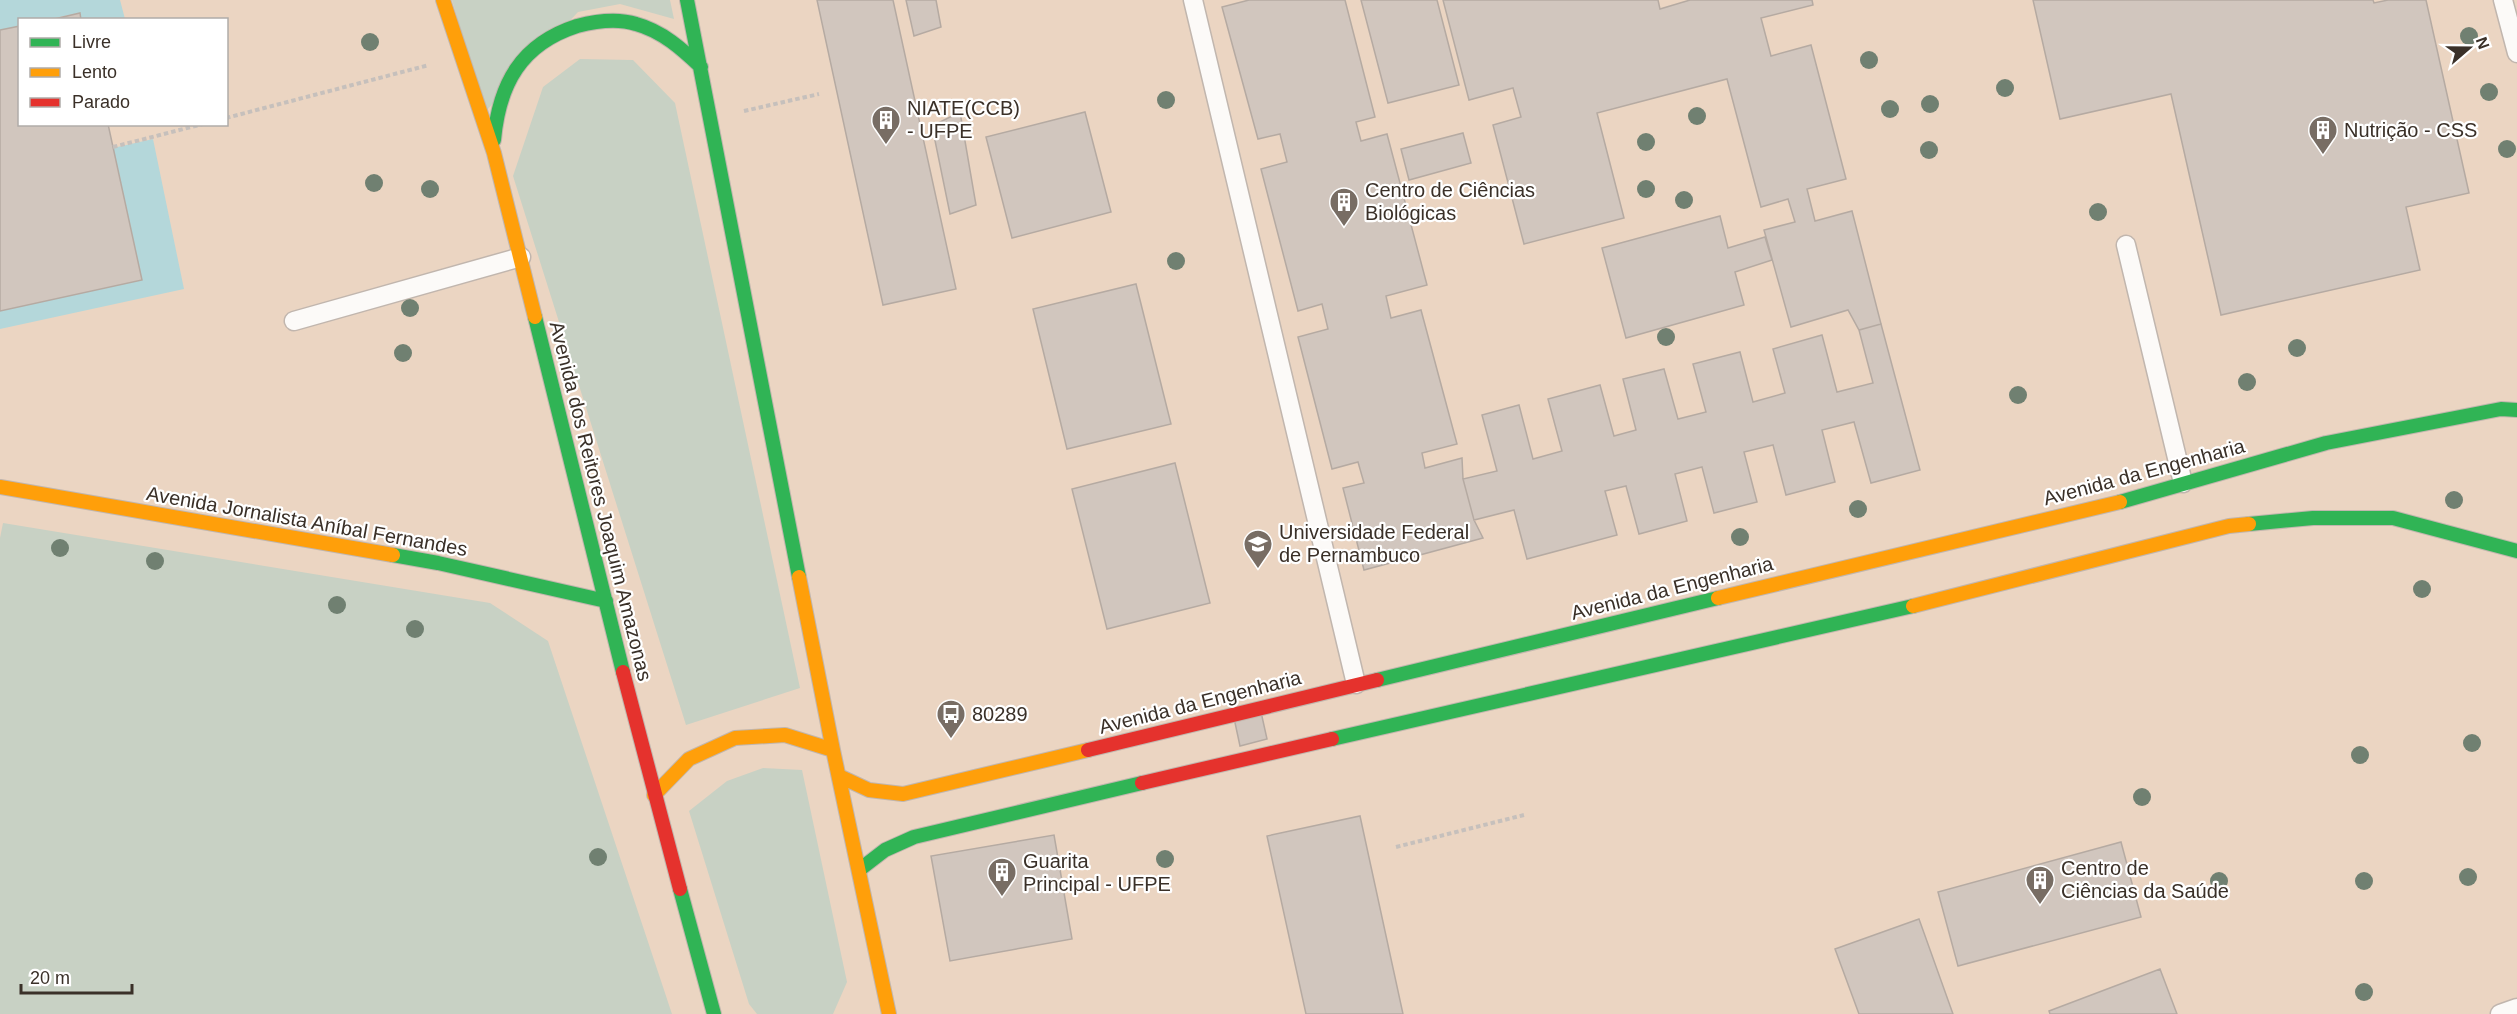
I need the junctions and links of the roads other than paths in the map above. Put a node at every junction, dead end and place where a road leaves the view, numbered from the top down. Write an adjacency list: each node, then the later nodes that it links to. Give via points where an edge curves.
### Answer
1 (443, 0): 7 (street, Avenida dos Reitores Joaquim Amazonas)
2 (687, 0): 6 (street)
3 (1193, 0): 16 (lane)
4 (2503, 0): 5 (lane)
5 (2517, 53)
6 (700, 66): 7 (street, via 673,40 638,24 600,20 564,29 531,49 508,79 495,115); 17 (street)
7 (494, 153): 9 (street, Avenida dos Reitores Joaquim Amazonas)
8 (2126, 245): 12 (lane)
9 (521, 257): 10 (lane); 15 (street, Avenida dos Reitores Joaquim Amazonas)
10 (294, 321)
11 (2517, 410): 12 (street, Avenida da Engenharia, via 2501,409 2326,443)
12 (2183, 483): 16 (street, Avenida da Engenharia, via 2104,506)
13 (0, 487): 15 (street, Avenida Jornalista Aníbal Fernandes, via 438,563)
14 (2517, 551): 20 (street, via 2393,518 2313,518 2229,526 1974,592 915,837 885,850)
15 (606, 601): 19 (street, Avenida dos Reitores Joaquim Amazonas)
16 (1356, 684): 18 (street, Avenida da Engenharia, via 903,794 869,790)
17 (833, 750): 18 (street); 19 (street, via 785,735 735,738 689,759)
18 (839, 776): 20 (street)
19 (654, 795): 24 (street, Avenida dos Reitores Joaquim Amazonas)
20 (859, 870): 21 (street)
21 (885, 995): 22 (street); 25 (street)
22 (872, 1008)
23 (2517, 1008): 26 (lane)
24 (714, 1014)
25 (889, 1014)
26 (2500, 1014)

